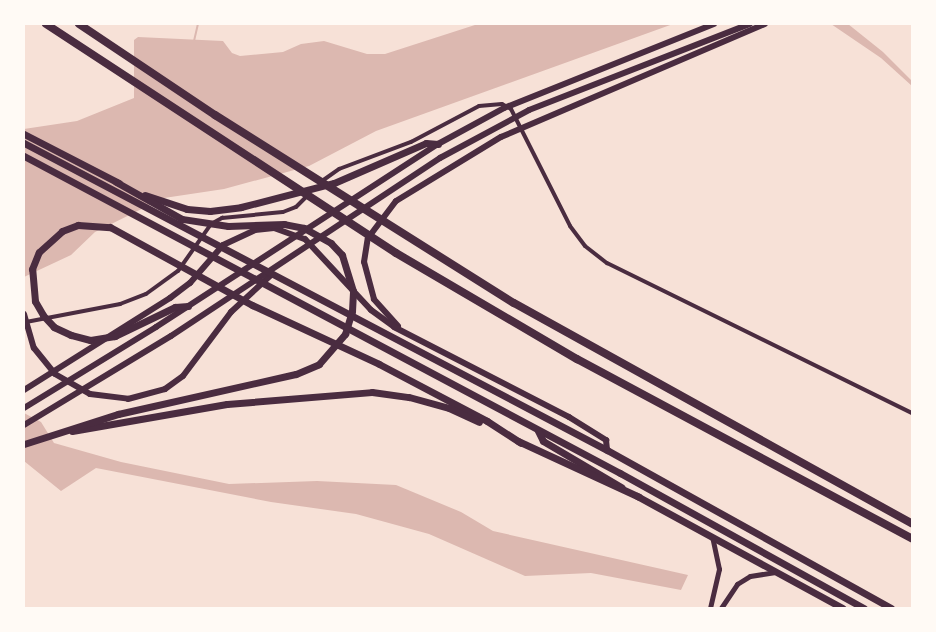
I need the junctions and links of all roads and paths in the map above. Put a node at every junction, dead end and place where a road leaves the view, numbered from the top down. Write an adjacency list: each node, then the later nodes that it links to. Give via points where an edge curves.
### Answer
1 (46, 24): 28 (highway, via 396,253 577,359)
2 (79, 24): 26 (highway, via 215,116 514,303)
3 (714, 24): 8 (main road, via 504,108)
4 (750, 24): 11 (main road, via 529,110 440,158)
5 (766, 24): 15 (main road, via 501,137 429,179 384,214 364,250 369,289 381,309)
6 (24, 134): 10 (highway)
7 (24, 143): 24 (highway)
8 (438, 144): 10 (highway, via 426,143 334,183 241,207 210,211 187,209); 12 (main road)
9 (24, 156): 20 (highway)
10 (116, 182): 21 (highway, via 182,219 209,224 284,224 304,228 332,243 342,255 353,291 352,311 345,334 335,349 319,364 296,374 127,412)
11 (282, 264): 13 (main road, via 231,312 183,376 165,389 147,396 107,399 72,387 44,364 34,348); 19 (main road)
12 (188, 306): 17 (main road); 22 (highway, via 174,307 115,336 90,340 71,336 54,327 42,315 35,301 32,269 39,252 50,240 78,225 94,224 122,232 173,263 379,364)
13 (24, 314)
14 (24, 323): 18 (street, via 120,304 146,294 178,271 202,234 216,221 296,207 325,178 340,169 411,142 479,106 502,104 511,109 570,226 585,246 607,263)
15 (402, 330): 16 (main road, via 371,310 305,239 282,230 255,230 223,245 190,283 170,298); 24 (main road, via 569,417 606,440)
16 (24, 390)
17 (24, 408)
18 (912, 413)
19 (24, 425)
20 (538, 430): 25 (highway, via 543,441); 33 (highway)
21 (52, 434): 22 (highway, via 227,404 372,392 409,397 449,408); 23 (highway)
22 (522, 443): 25 (highway)
23 (24, 444)
24 (607, 450): 34 (highway)
25 (639, 497): 27 (highway)
26 (912, 524)
27 (712, 537): 29 (highway); 30 (street, via 719,569)
28 (912, 538)
29 (778, 572): 31 (street, via 750,576 737,584); 32 (highway)
30 (710, 608)
31 (721, 608)
32 (842, 608)
33 (864, 608)
34 (891, 608)

